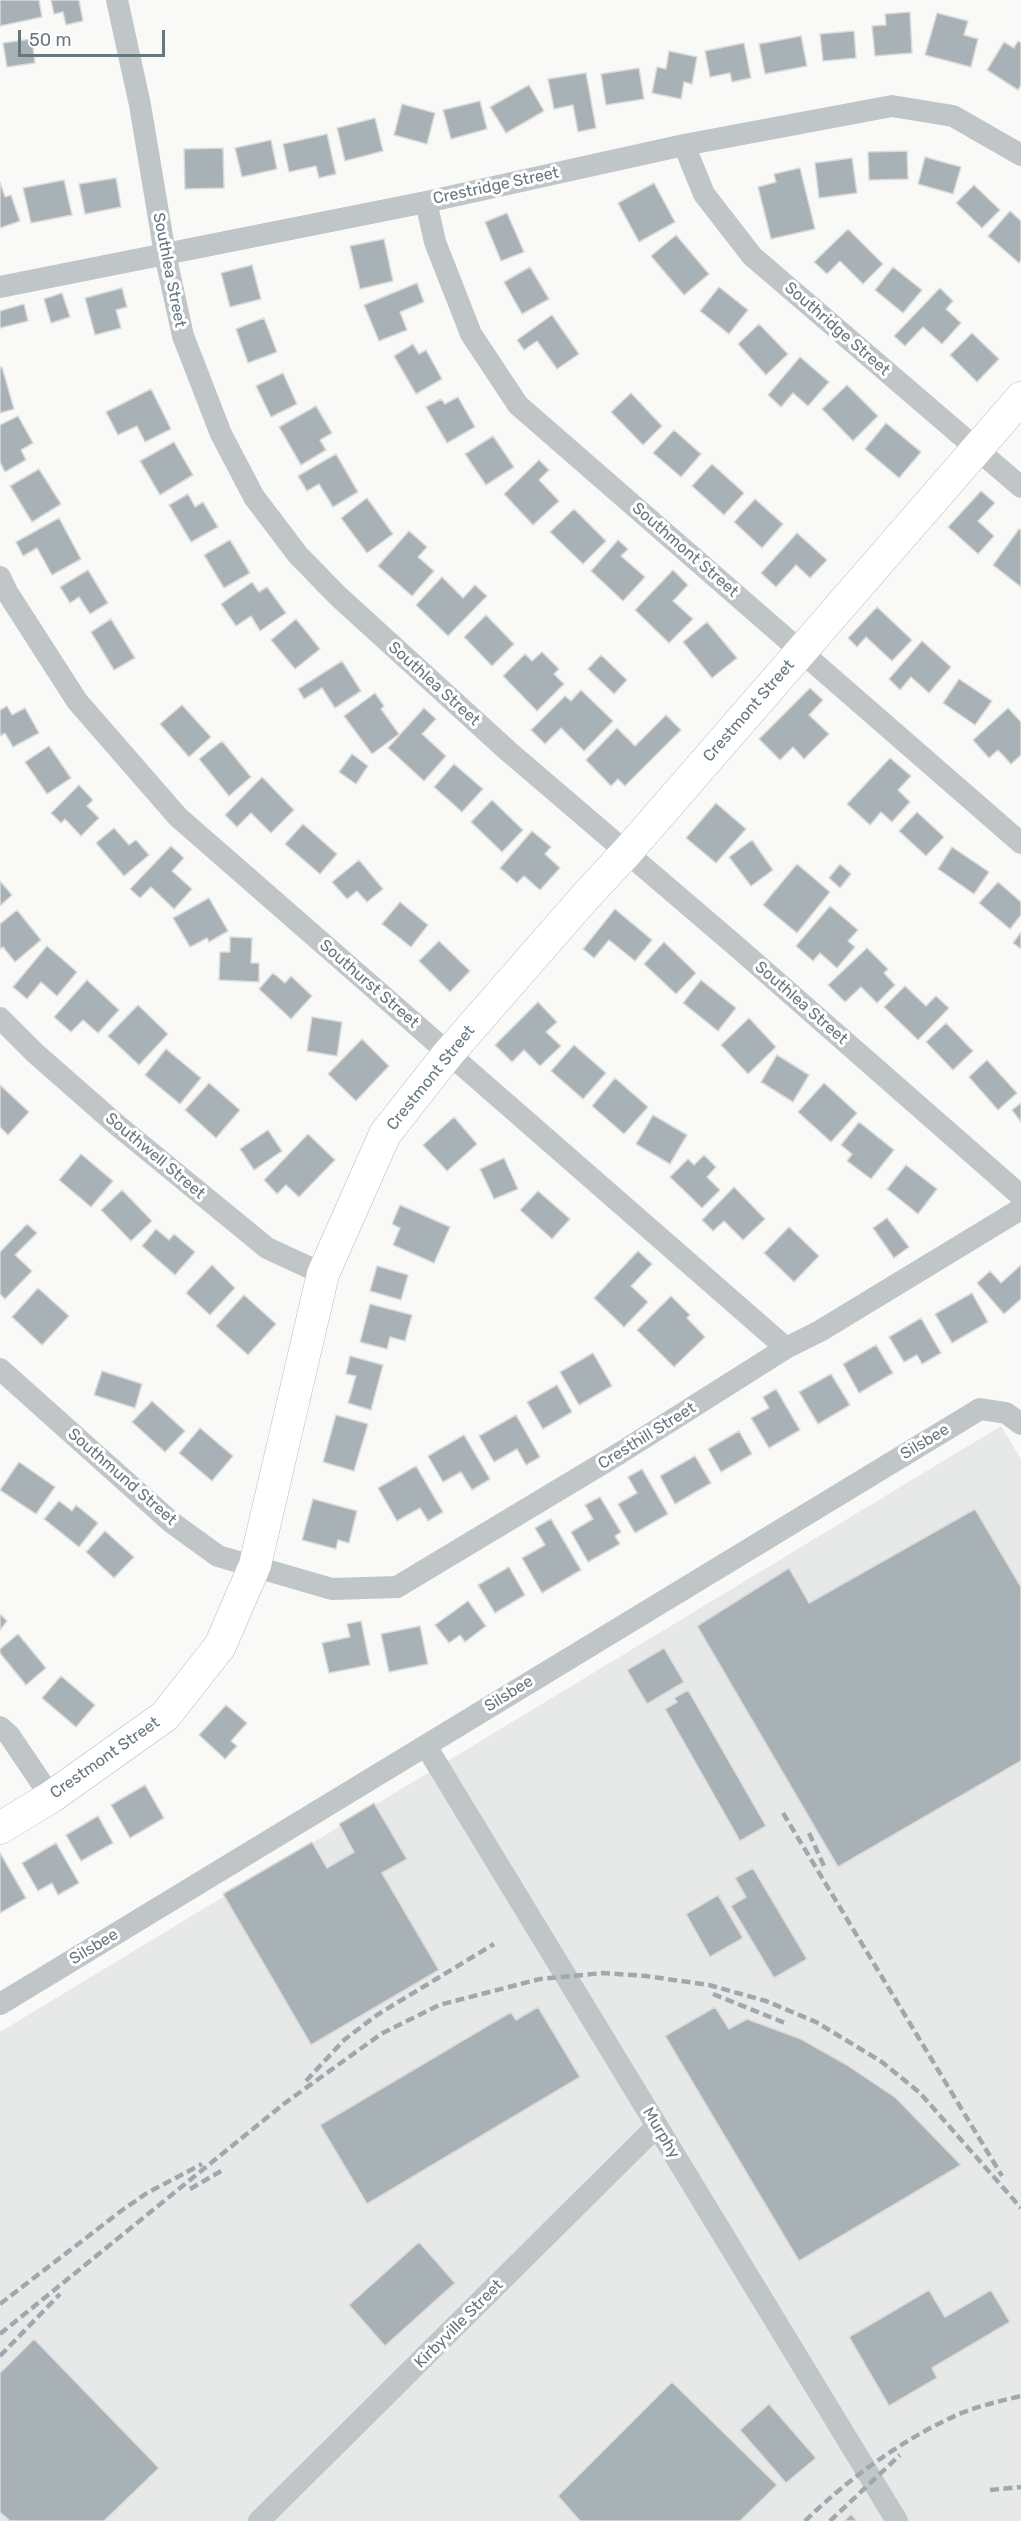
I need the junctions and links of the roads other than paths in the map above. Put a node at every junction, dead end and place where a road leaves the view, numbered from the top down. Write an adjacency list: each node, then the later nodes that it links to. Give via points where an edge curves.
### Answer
1 (117, 0): 5 (street, Southlea Street, via 140,105)
2 (684, 145): 3 (street, Crestridge Street, via 892,106 953,116); 4 (street, Crestridge Street); 8 (street, Southridge Street, via 704,194 752,256)
3 (1021, 155)
4 (426, 202): 5 (street, Crestridge Street); 11 (street, Southmont Street, via 435,242 471,334 518,405)
5 (165, 254): 6 (street, Crestridge Street); 13 (street, Southlea Street, via 183,336 220,434 254,497 298,555 474,720)
6 (0, 287)
7 (1021, 398): 8 (street, Crestmont Street)
8 (976, 448): 9 (street, Southridge Street); 11 (street, Crestmont Street)
9 (1021, 488)
10 (0, 578): 15 (street, Southurst Street, via 77,701 178,817)
11 (801, 651): 12 (street, Southmont Street); 13 (street, Crestmont Street)
12 (1021, 843)
13 (626, 853): 15 (street, Crestmont Street); 16 (street, Southlea Street)
14 (0, 1018): 18 (street, Southwell Street, via 117,1125 267,1248)
15 (448, 1054): 18 (street, Crestmont Street, via 385,1134); 19 (street, Southurst Street)
16 (1021, 1196)
17 (1021, 1209): 19 (street, Cresthill Street)
18 (323, 1275): 22 (street, Crestmont Street)
19 (786, 1348): 22 (street, Cresthill Street, via 397,1587 332,1589)
20 (0, 1369): 22 (street, Southmund Street, via 171,1522 218,1556)
21 (1021, 1424): 24 (street, Silsbee, via 1006,1413 980,1409)
22 (255, 1565): 25 (street, Crestmont Street, via 220,1646 165,1716)
23 (0, 1727): 25 (street)
24 (426, 1746): 27 (street, Silsbee); 28 (street, Murphy)
25 (51, 1797): 26 (street, Crestmont Street)
26 (0, 1828)
27 (0, 2004)
28 (657, 2126): 29 (street, Kirbyville Street); 30 (street, Murphy)
29 (259, 2521)
30 (897, 2521)

